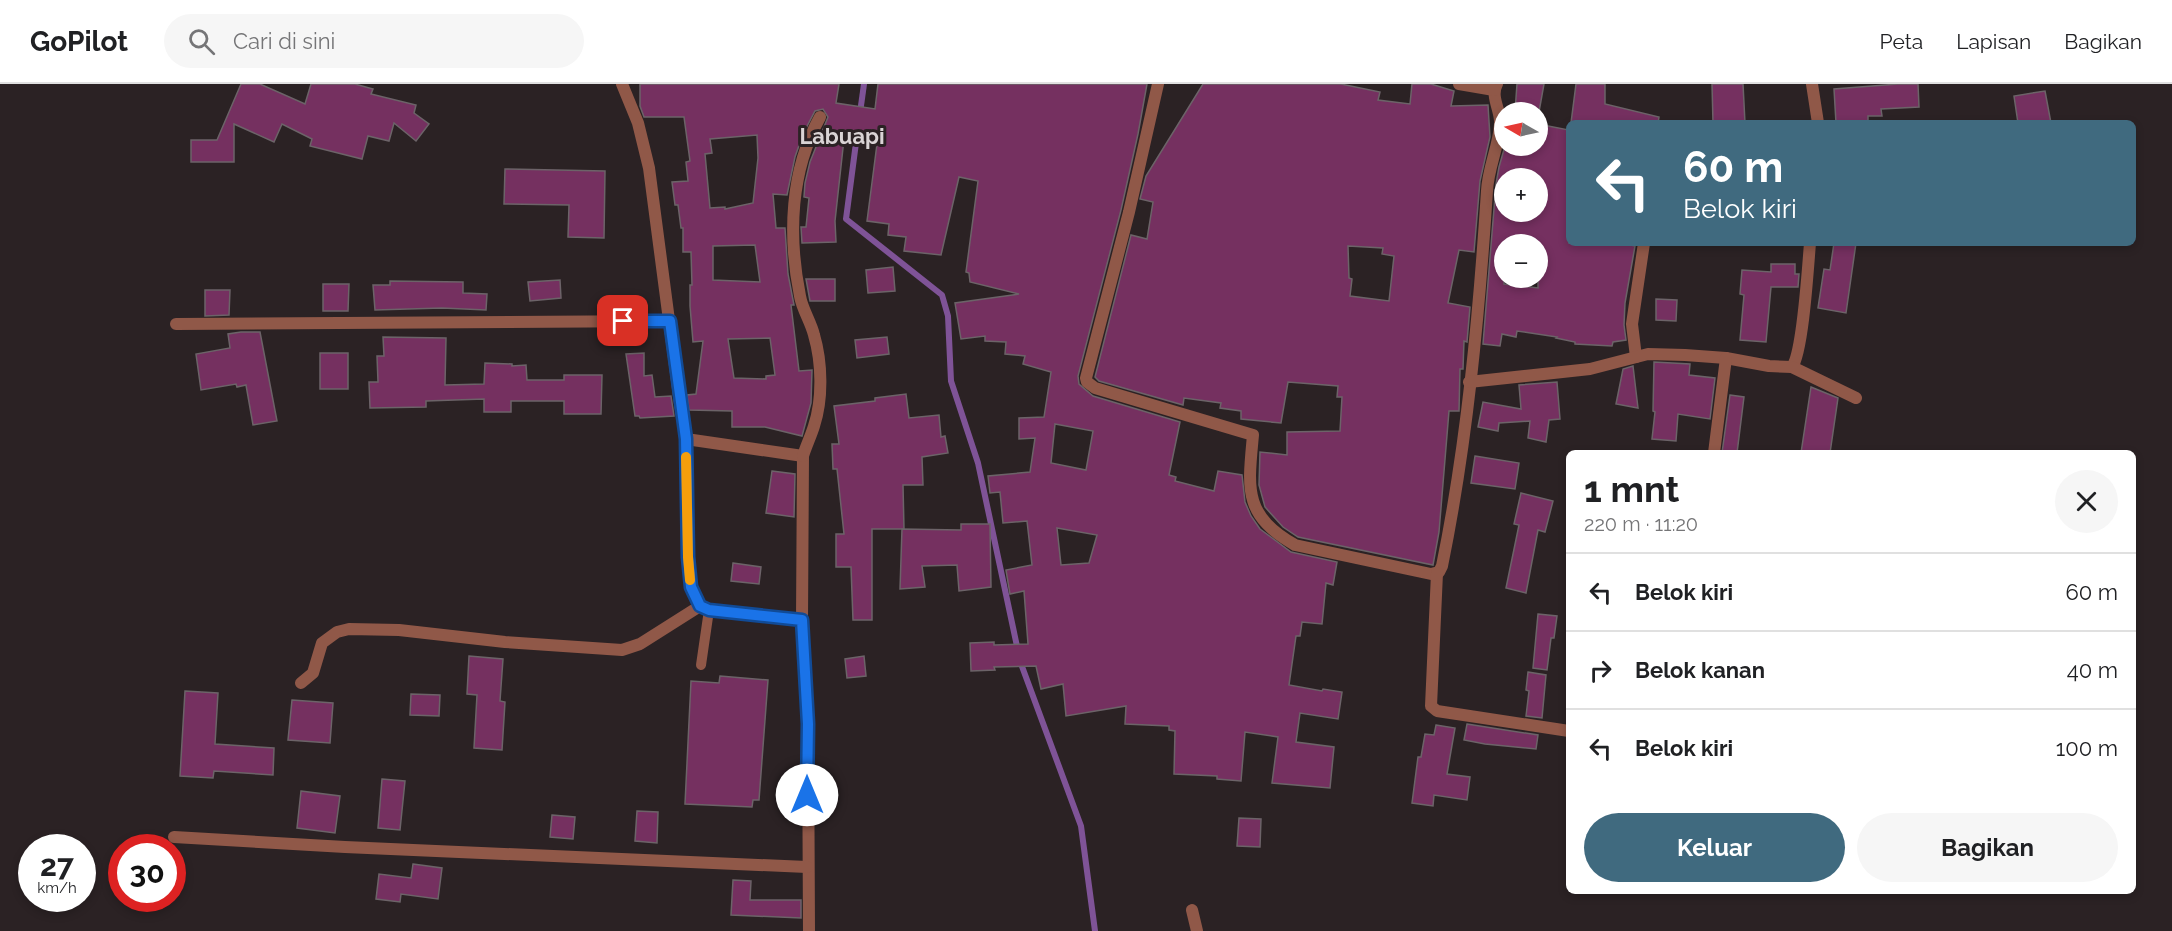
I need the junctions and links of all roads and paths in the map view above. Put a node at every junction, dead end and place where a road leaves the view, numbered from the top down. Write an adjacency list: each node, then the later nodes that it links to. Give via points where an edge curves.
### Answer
1 (622, 84): 10 (street, via 638,123 649,168)
2 (1158, 84): 20 (street, via 1087,382 1253,435 1249,476 1252,498 1268,526 1295,545)
3 (1459, 84): 5 (street)
4 (1812, 84): 7 (street)
5 (1495, 87): 15 (street, via 1500,123 1487,187 1483,266)
6 (820, 117): 19 (street, via 801,164 792,208 800,297 814,335 819,366 815,425)
7 (1818, 120)
8 (1644, 246): 12 (street, via 1632,324)
9 (1810, 246): 14 (street, via 1800,340)
10 (670, 321): 11 (street); 17 (street)
11 (176, 324)
12 (1636, 357): 13 (street, via 1648,354); 15 (street, via 1581,371)
13 (1726, 358): 14 (street); 18 (street)
14 (1792, 367): 16 (street)
15 (1469, 382): 20 (street, via 1453,509 1442,566)
16 (1856, 398)
17 (686, 439): 19 (street); 21 (street, via 691,587)
18 (1714, 450)
19 (803, 456): 22 (street)
20 (1437, 573): 25 (street, via 1431,706 1437,711)
21 (704, 608): 22 (street); 23 (lane); 24 (street, via 622,650 349,629 322,642 313,673)
22 (802, 620): 27 (street, via 808,724)
23 (701, 665)
24 (301, 683)
25 (1566, 731)
26 (186, 838): 27 (street)
27 (807, 867): 29 (street)
28 (1192, 910): 30 (street)
29 (809, 931)
30 (1197, 931)

